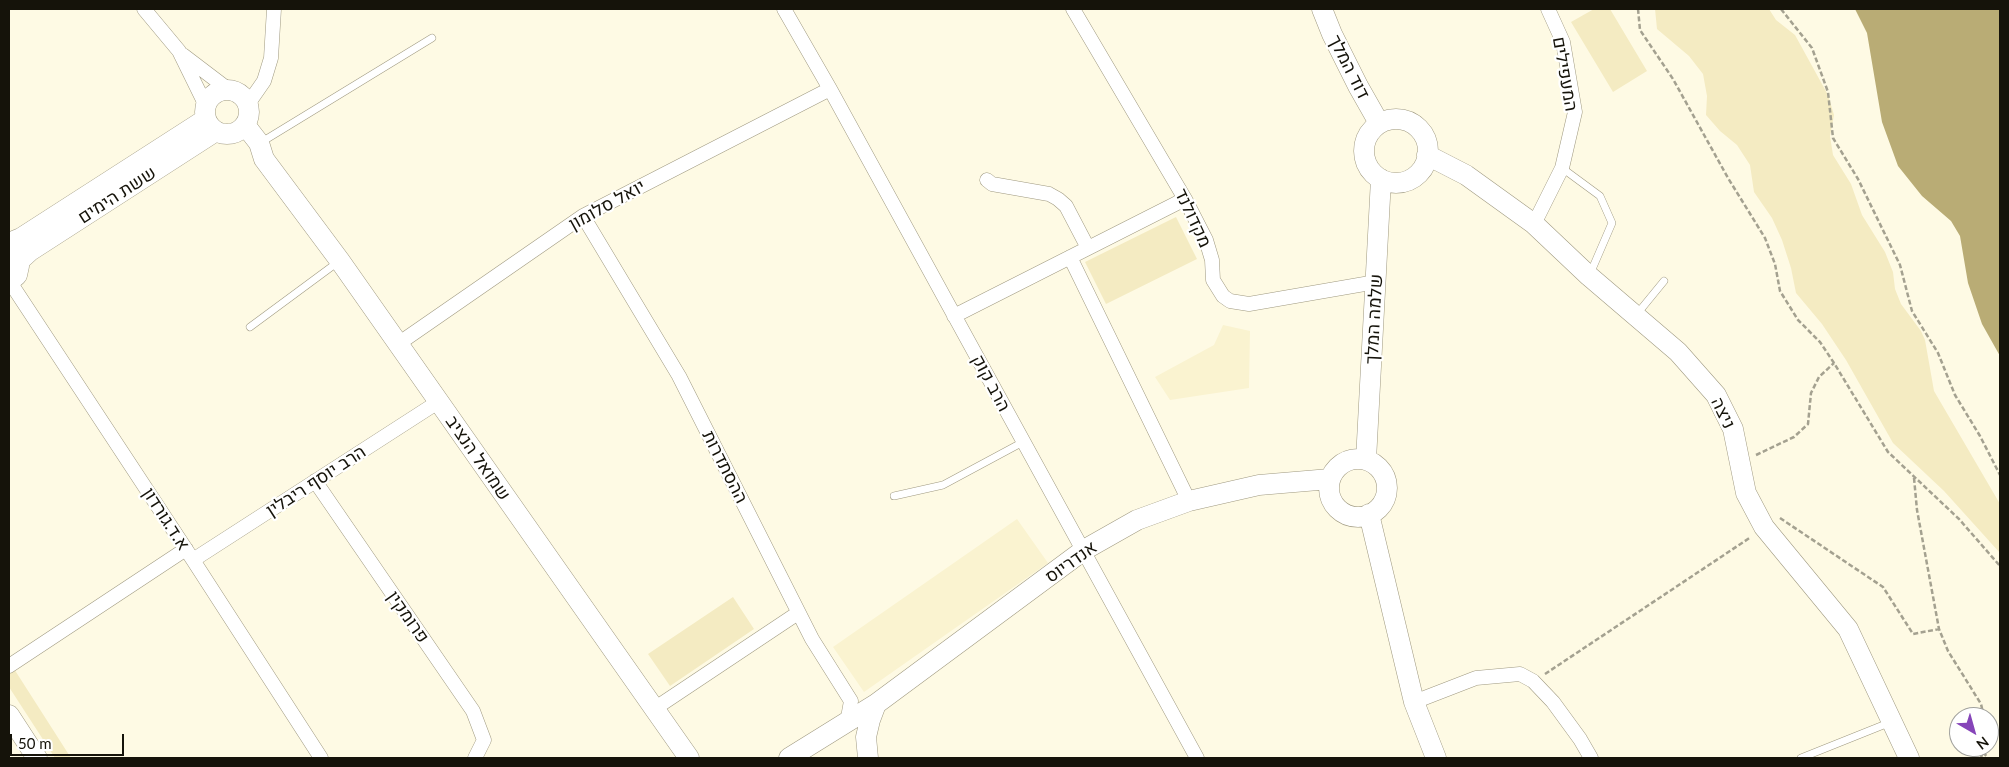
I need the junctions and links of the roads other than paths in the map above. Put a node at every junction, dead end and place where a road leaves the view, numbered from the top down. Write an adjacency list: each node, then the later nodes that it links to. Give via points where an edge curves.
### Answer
1 (144, 9): 8 (street, שמואל הנציב)
2 (274, 9): 11 (street, via 271,58 264,81)
3 (784, 9): 9 (street, הרב קוק)
4 (1074, 9): 19 (street, מקדולנד)
5 (1322, 9): 13 (street, דוד המלך, via 1353,77)
6 (1548, 9): 16 (street, המעפילים, via 1563,42 1574,112)
7 (432, 38): 14 (lane)
8 (179, 51): 10 (street, שמואל הנציב); 12 (street, שמואל הנציב)
9 (830, 89): 20 (street, יואל סלומון); 32 (street, הרב קוק)
10 (229, 90): 11 (street, via 237,92); 12 (street, via 214,94)
11 (248, 104): 12 (street, via 248,117)
12 (221, 123): 14 (street, שמואל הנציב, via 251,150); 22 (street, ששת הימים); 24 (street, ששת הימים, via 30,251)
13 (1379, 123): 15 (street, via 1397,118 1417,126 1427,144); 17 (street, via 1369,132 1364,153 1366,164)
14 (262, 151): 26 (street, שמואל הנציב)
15 (1427, 155): 17 (street, via 1424,165 1410,179 1390,182); 21 (street, ניצה, via 1466,175)
16 (1562, 168): 21 (street, המעפילים); 27 (lane, via 1600,196 1612,223)
17 (1381, 179): 30 (street, שלמה המלך)
18 (987, 180): 23 (street, via 992,184 1048,194 1058,199 1066,206)
19 (1185, 199): 23 (street); 30 (street, מקדולנד, via 1206,240 1213,280 1230,301 1249,304)
20 (583, 216): 34 (street, יואל סלומון); 45 (street, ההסתדרות, via 679,376)
21 (1534, 224): 27 (street, ניצה)
22 (9, 243)
23 (1088, 248): 25 (street)
24 (14, 254): 29 (street, via 17,275)
25 (1070, 256): 32 (street); 41 (street)
26 (340, 261): 33 (lane); 34 (street, שמואל הנציב)
27 (1588, 276): 31 (street, ניצה)
28 (1664, 281): 31 (lane)
29 (9, 282): 44 (street, א.ד.גורדון)
30 (1376, 282): 37 (street, שלמה המלך)
31 (1636, 314): 51 (street, ניצה, via 1678,352 1716,395 1733,429 1746,493 1848,629)
32 (954, 316): 36 (street, הרב קוק)
33 (250, 327)
34 (398, 344): 35 (street, שמואל הנציב)
35 (438, 402): 39 (street, הרב יוסף ריבלין); 49 (street, שמואל הנציב)
36 (1023, 442): 40 (lane, via 943,485); 43 (street, הרב קוק)
37 (1366, 460): 38 (street, via 1346,461); 42 (street, via 1377,465 1387,484 1384,500)
38 (1330, 479): 41 (street, אנדריוס, via 1259,485); 42 (street, via 1331,499 1341,512 1358,517)
39 (315, 481): 44 (street, הרב יוסף ריבלין); 55 (street, פרומקין, via 473,711 484,740)
40 (894, 496)
41 (1189, 501): 43 (street, אנדריוס, via 1136,520)
42 (1370, 514): 47 (street)
43 (1084, 550): 48 (street, אנדריוס); 60 (street, הרב קוק)
44 (190, 555): 46 (street, הרב יוסף ריבלין); 54 (street, א.ד.גורדון)
45 (798, 614): 49 (street); 52 (street, ההסתדרות, via 851,701)
46 (9, 666)
47 (1414, 702): 61 (street); 62 (street, via 1476,678 1520,674 1533,681 1553,702)
48 (876, 704): 52 (street, אנדריוס); 59 (street, via 866,737)
49 (654, 708): 56 (street, שמואל הנציב)
50 (9, 715): 53 (street)
51 (1892, 722): 63 (lane); 64 (street, ניצה)
52 (847, 723): 57 (street); 58 (street); 59 (street)
53 (37, 758)
54 (321, 758)
55 (475, 758)
56 (689, 758)
57 (788, 758)
58 (801, 758)
59 (868, 758)
60 (1197, 758)
61 (1436, 758)
62 (1591, 758)
63 (1801, 758)
64 (1909, 758)

